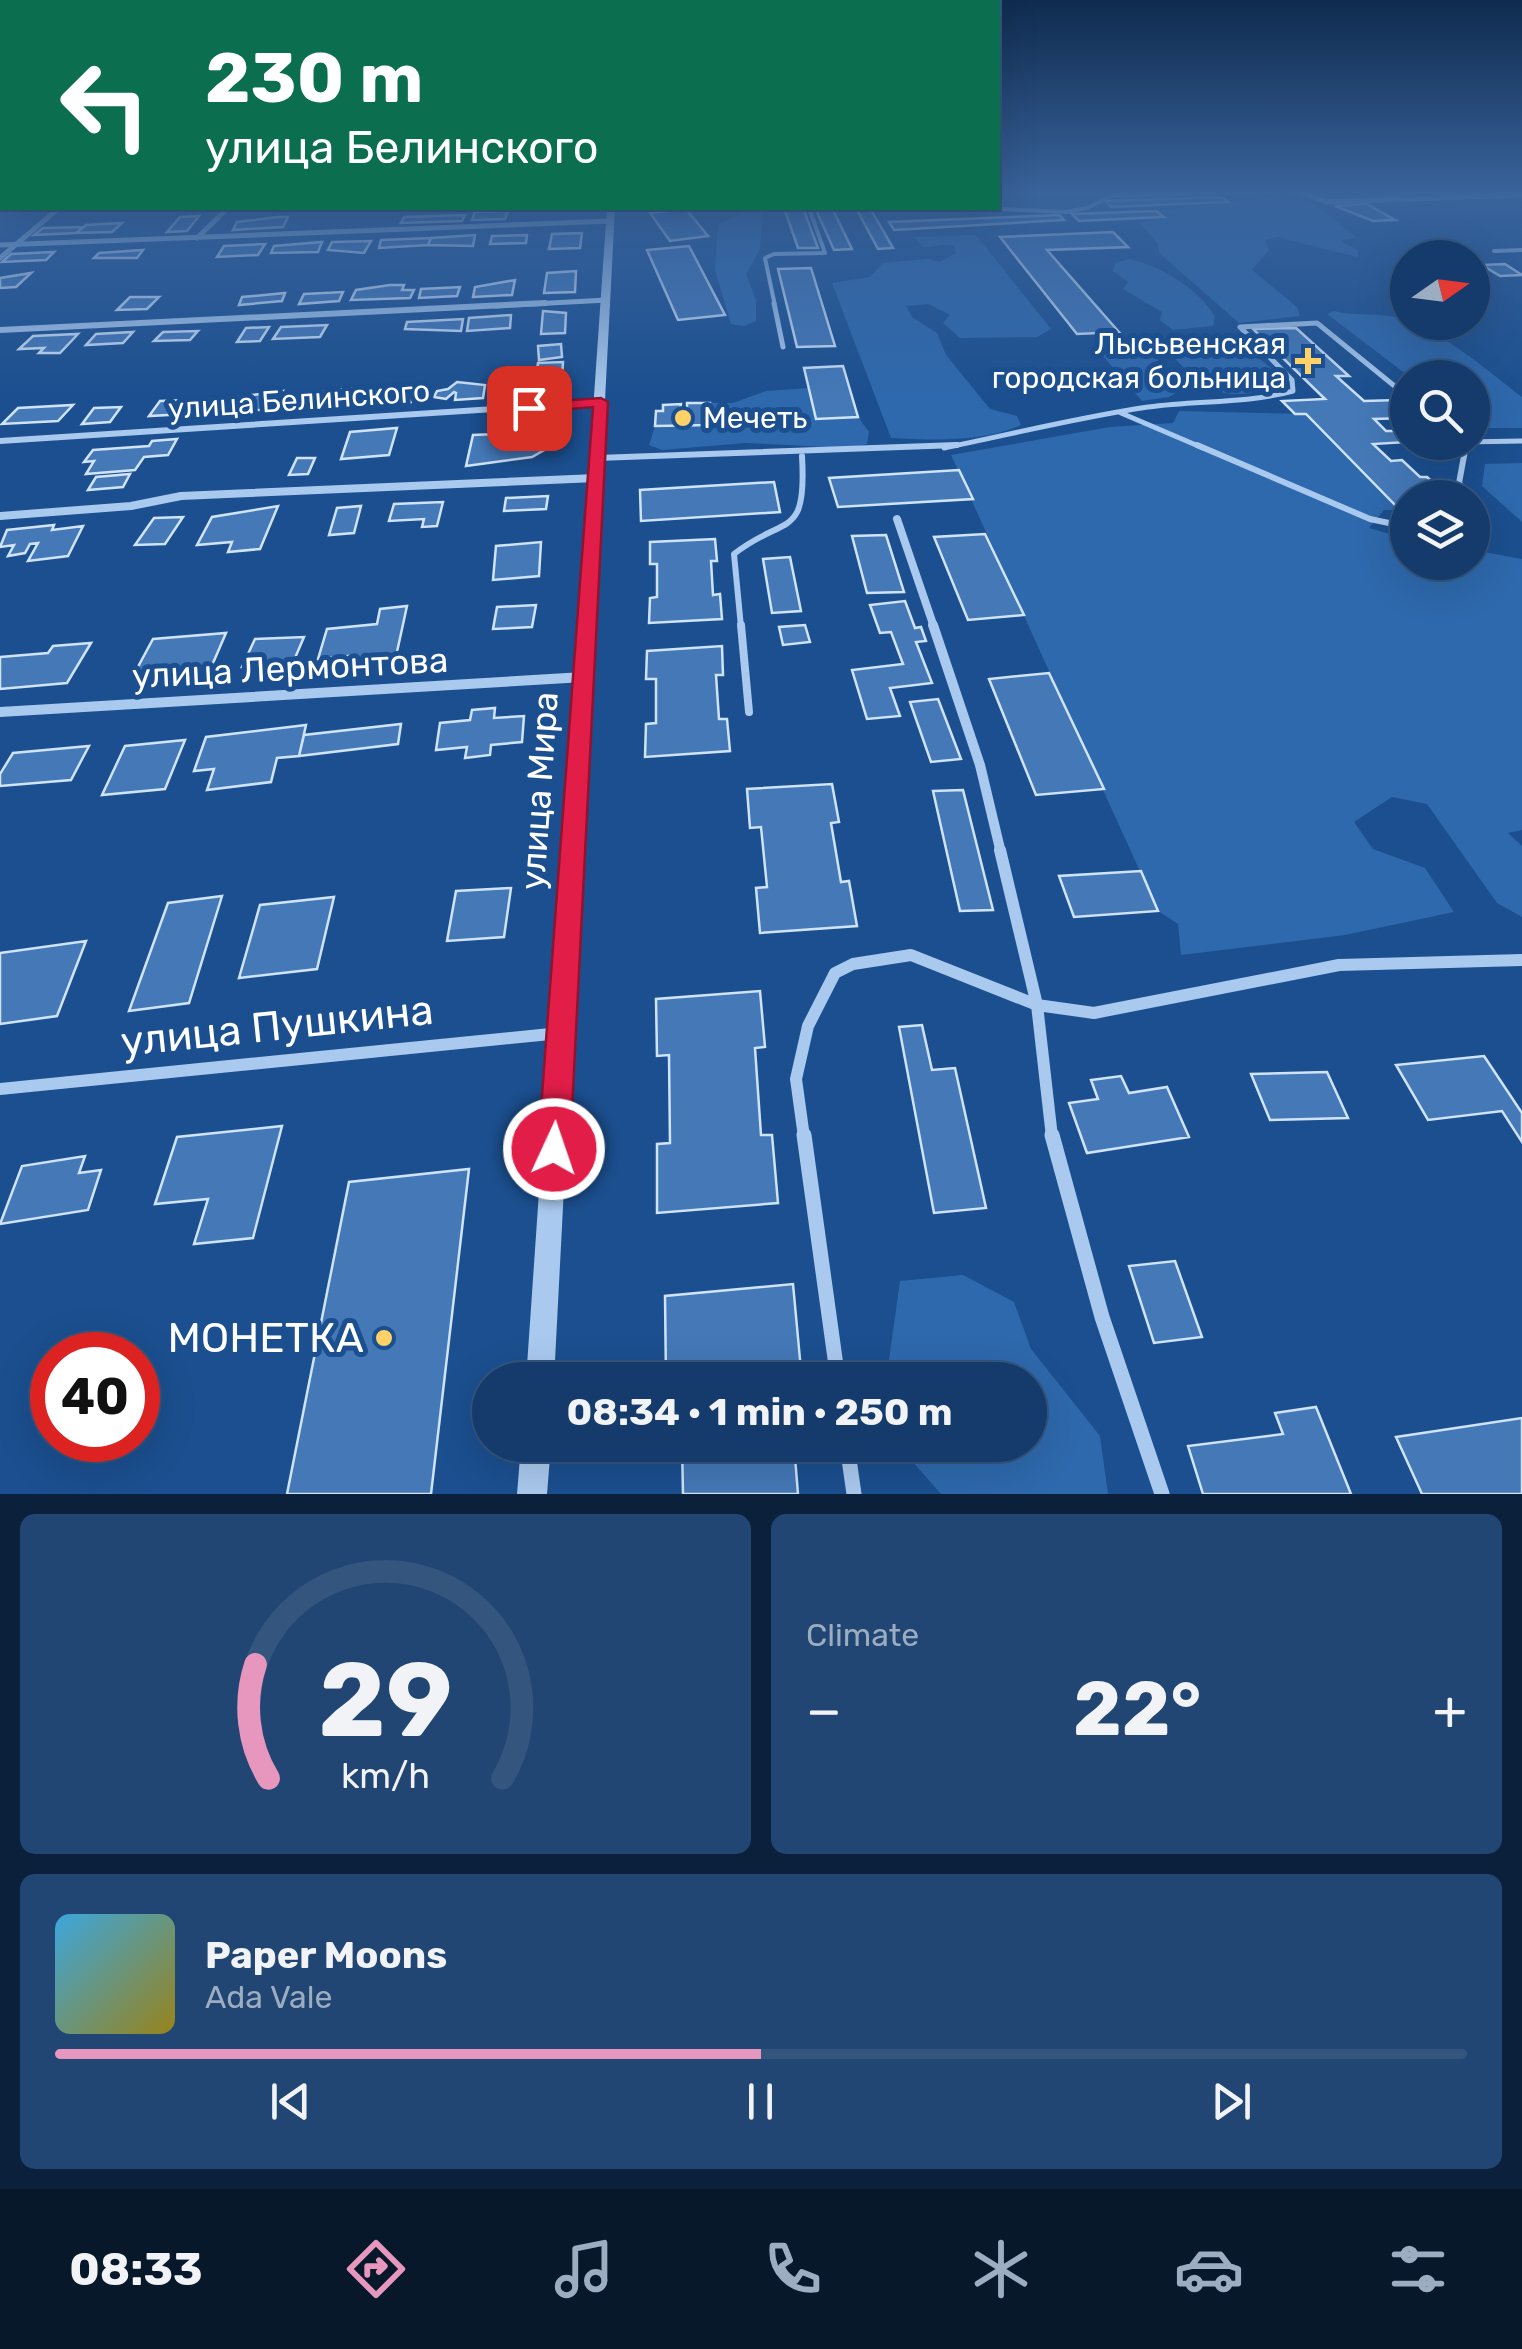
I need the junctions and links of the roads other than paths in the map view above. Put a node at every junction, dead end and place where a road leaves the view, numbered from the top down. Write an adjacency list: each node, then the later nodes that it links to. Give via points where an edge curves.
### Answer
1 (609, 261): 3 (street, улица Мира)
2 (766, 261): 5 (lane)
3 (608, 300): 4 (street); 7 (street, улица Мира)
4 (0, 330)
5 (783, 347)
6 (1390, 382): 8 (lane, via 1317,322 1263,324 1240,327 1292,380 1293,391 1262,400)
7 (601, 402): 10 (street, улица Белинского); 13 (street, улица Мира)
8 (1121, 412): 12 (lane, via 939,449); 16 (lane)
9 (1522, 440): 11 (lane)
10 (0, 442)
11 (1490, 442)
12 (802, 456): 13 (lane); 19 (lane, via 804,500 795,520 734,554)
13 (597, 468): 14 (street, via 181,496); 17 (street, улица Мира)
14 (0, 516)
15 (897, 519): 21 (street, via 980,764)
16 (1390, 523)
17 (584, 676): 18 (street, улица Лермонтова); 22 (street, улица Мира)
18 (0, 712)
19 (748, 712)
20 (1522, 960): 21 (street, via 1339,966 1094,1013)
21 (1037, 1005): 25 (street, via 911,955 853,964 835,974 808,1026 796,1079); 30 (street, via 1052,1136 1102,1317)
22 (562, 1033): 23 (street, улица Пушкина); 24 (street, улица Мира)
23 (0, 1089)
24 (541, 1362)
25 (835, 1362)
26 (535, 1462): 28 (street)
27 (849, 1462): 29 (street)
28 (532, 1494)
29 (854, 1494)
30 (1162, 1494)

